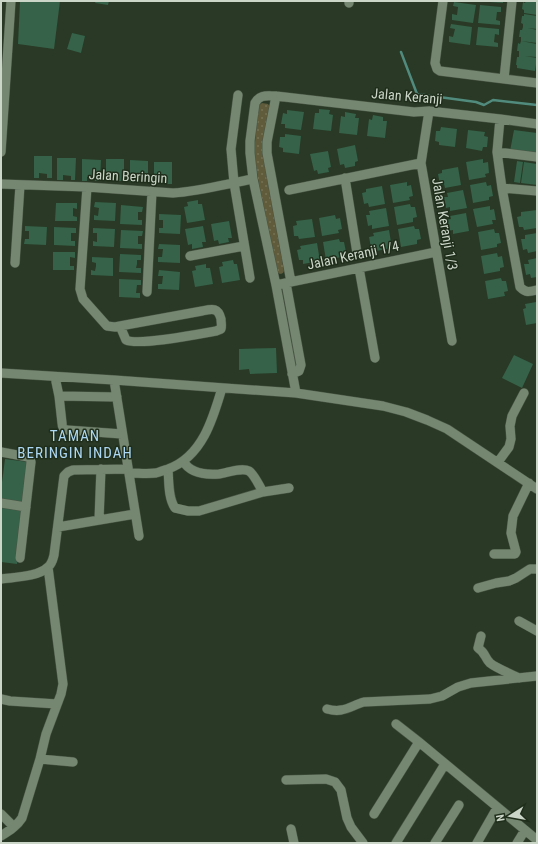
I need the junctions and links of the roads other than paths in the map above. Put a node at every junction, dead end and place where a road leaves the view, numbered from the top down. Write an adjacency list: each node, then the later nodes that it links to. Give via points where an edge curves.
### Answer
1 (11, 1): 10 (street)
2 (443, 1): 4 (street, via 435,63 437,69)
3 (512, 1): 4 (street)
4 (504, 79): 5 (street)
5 (537, 83)
6 (238, 95): 18 (street, via 231,149)
7 (276, 96): 8 (street, Jalan Keranji, via 414,112); 17 (street, Jalan Keranji, via 262,96 255,103 250,141); 33 (street, via 267,152)
8 (429, 111): 9 (street, Jalan Keranji); 15 (street, Jalan Keranji 1/3)
9 (500, 119): 11 (street, Jalan Keranji); 13 (street)
10 (2, 121): 12 (street)
11 (537, 124)
12 (1, 152)
13 (497, 152): 14 (street); 22 (street)
14 (537, 157)
15 (421, 163): 16 (street); 27 (street, Jalan Keranji 1/3)
16 (345, 178): 23 (street); 28 (street)
17 (253, 180): 18 (street, Jalan Beringin); 34 (street)
18 (234, 183): 25 (street, Jalan Beringin, via 186,192); 26 (street)
19 (1, 184): 20 (street, Jalan Beringin)
20 (20, 185): 21 (street, Jalan Beringin); 30 (street)
21 (87, 187): 25 (street, Jalan Beringin); 37 (street, via 80,289 83,299 107,326)
22 (502, 188): 24 (street); 35 (street, via 520,286 529,292)
23 (289, 190)
24 (537, 191)
25 (152, 192): 36 (street)
26 (244, 246): 29 (street); 32 (street)
27 (436, 252): 31 (street, Jalan Keranji 1/4); 38 (street, Jalan Keranji 1/3)
28 (356, 253)
29 (190, 256)
30 (15, 263)
31 (359, 268): 33 (street, Jalan Keranji 1/4); 39 (street)
32 (250, 278)
33 (288, 282): 34 (street, Jalan Keranji 1/4); 41 (street, via 301,365 298,371)
34 (276, 285): 41 (street)
35 (537, 290)
36 (146, 292)
37 (120, 326): 37 (street, via 212,309 218,313 222,326 216,331 140,342 126,340)
38 (452, 342)
39 (375, 358)
40 (1, 374): 42 (street)
41 (292, 374): 45 (street)
42 (55, 377): 43 (street); 47 (street)
43 (114, 380): 44 (street); 48 (street)
44 (222, 388): 45 (street); 51 (street, via 214,417 203,440)
45 (296, 393): 52 (street, via 406,412 447,429)
46 (524, 393): 52 (street, via 512,416 509,447)
47 (59, 396): 48 (street); 49 (street, via 64,429)
48 (117, 398): 49 (street)
49 (122, 434): 55 (street)
50 (1, 452): 61 (street, via 30,458)
51 (183, 461): 54 (street); 59 (street, via 198,473 219,474 247,470 251,472)
52 (498, 462): 56 (street)
53 (100, 469): 55 (street); 63 (street); 64 (street, via 73,470 64,476)
54 (168, 469): 55 (street, via 156,473); 59 (street, via 170,496 175,508 199,511)
55 (128, 471): 62 (street)
56 (529, 483): 58 (street); 66 (street, via 513,516 511,533 516,552)
57 (289, 488): 59 (street)
58 (537, 489)
59 (263, 492)
60 (1, 503): 61 (street)
61 (26, 508): 67 (street)
62 (135, 514): 63 (street); 65 (street)
63 (99, 520): 64 (street)
64 (58, 527): 68 (street, via 54,555)
65 (139, 536)
66 (494, 554)
67 (20, 558)
68 (48, 568): 70 (street, via 32,574); 78 (street, via 63,684)
69 (537, 569): 71 (street, via 530,569 509,581)
70 (1, 579)
71 (478, 588)
72 (519, 621): 73 (street)
73 (537, 631)
74 (481, 636): 76 (street, via 478,648 491,664)
75 (537, 676): 76 (street)
76 (519, 678): 79 (street, via 471,683 430,699 364,702 338,711)
77 (1, 699): 78 (street)
78 (57, 704): 82 (street)
79 (327, 709)
80 (396, 724): 81 (street)
81 (419, 742): 84 (street); 89 (street)
82 (40, 759): 83 (street); 90 (street, via 22,818)
83 (73, 762)
84 (445, 764): 87 (street); 97 (street)
85 (286, 780): 96 (street, via 326,779 334,782 341,790 351,827)
86 (459, 805): 98 (street)
87 (497, 808): 92 (street); 99 (street)
88 (1, 814): 90 (street)
89 (374, 814)
90 (14, 827): 93 (street)
91 (291, 829): 95 (street)
92 (525, 830): 94 (street); 100 (street)
93 (1, 836)
94 (537, 840)
95 (294, 843)
96 (363, 843)
97 (396, 843)
98 (435, 843)
99 (477, 843)
100 (517, 843)

